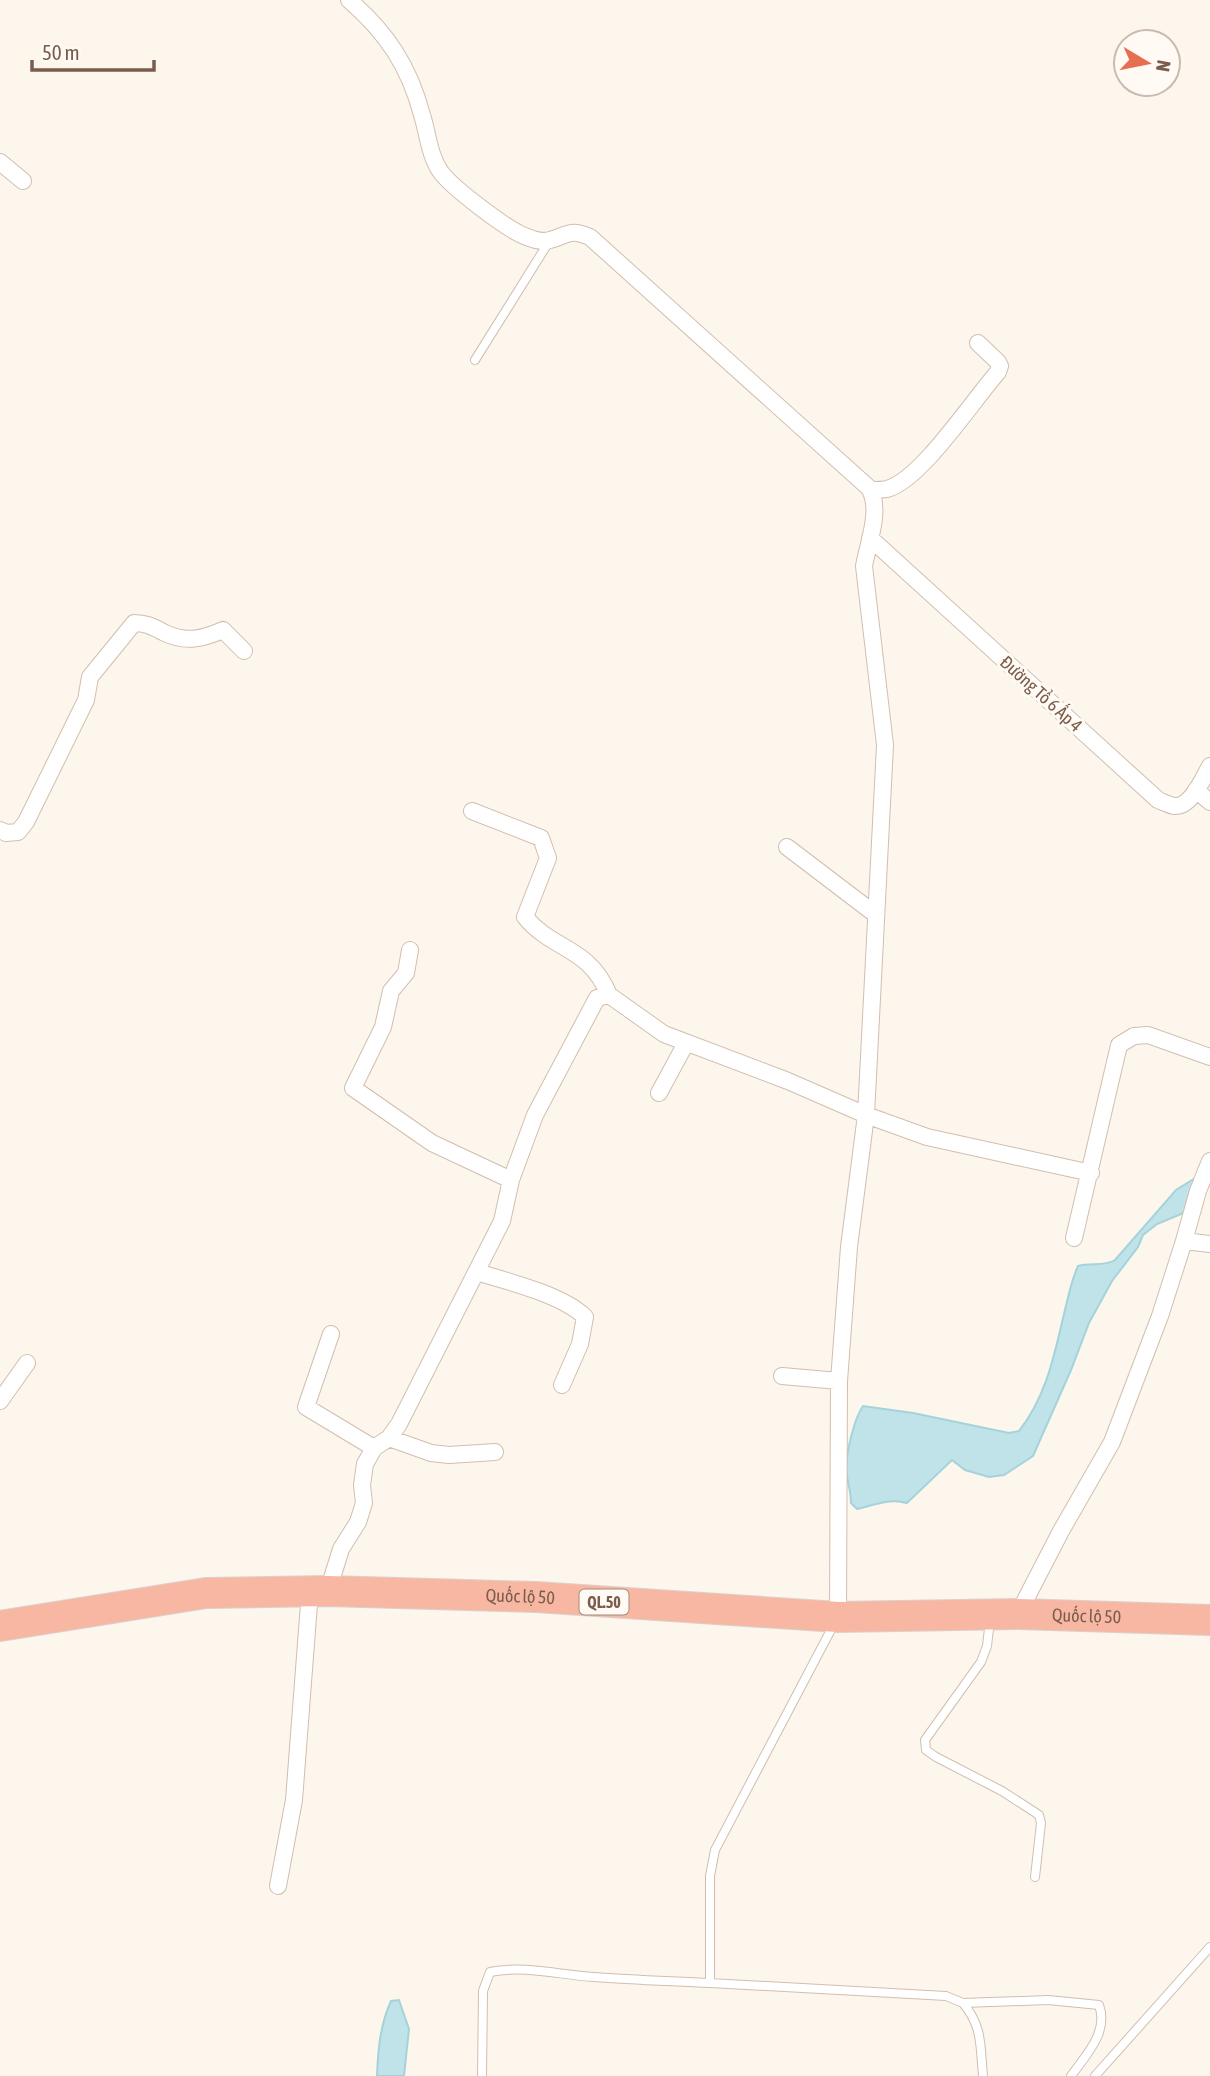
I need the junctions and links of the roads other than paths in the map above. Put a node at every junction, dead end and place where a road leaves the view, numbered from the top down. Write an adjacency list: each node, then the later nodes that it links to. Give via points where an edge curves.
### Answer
1 (349, 0): 4 (street, via 393,44 441,172 517,233)
2 (0, 162): 3 (street)
3 (23, 181)
4 (550, 240): 6 (lane); 7 (street, via 565,233 590,237)
5 (978, 343): 7 (street, via 998,362 998,372 915,471 887,489)
6 (475, 360)
7 (871, 490): 8 (street)
8 (870, 538): 11 (street, Đường Tổ 6 Ấp 4, via 1158,800 1183,804); 16 (street, via 864,566 884,745)
9 (244, 651): 14 (street, via 223,630 190,640 147,623 134,623 90,677 86,700 26,822 18,832)
10 (1210, 766): 11 (street)
11 (1196, 790): 12 (street)
12 (1210, 802)
13 (472, 811): 18 (street, via 541,838 548,858 525,917 536,930 589,963)
14 (0, 830)
15 (788, 847): 16 (street)
16 (875, 914): 22 (street)
17 (410, 950): 25 (street, via 406,973 391,991 383,1027 353,1088 432,1143)
18 (608, 995): 19 (street, via 664,1034); 25 (street, via 597,998 535,1115)
19 (686, 1043): 21 (street); 22 (street)
20 (1210, 1057): 24 (street, via 1148,1035 1134,1036 1119,1045)
21 (659, 1093)
22 (866, 1115): 24 (street, via 927,1136); 34 (street, via 849,1247)
23 (1210, 1161): 27 (street)
24 (1091, 1173): 26 (street)
25 (511, 1180): 29 (street, via 502,1221)
26 (1074, 1238)
27 (1184, 1241): 28 (street); 41 (street, via 1112,1442 1061,1531)
28 (1210, 1244)
29 (477, 1272): 35 (street, via 578,1309 585,1317 580,1344); 37 (street)
30 (331, 1334): 38 (street, via 306,1407)
31 (27, 1363): 33 (street)
32 (782, 1376): 34 (street)
33 (6, 1380): 36 (street)
34 (839, 1381): 42 (street)
35 (562, 1385)
36 (0, 1401)
37 (389, 1438): 38 (street); 39 (street, via 431,1453)
38 (374, 1448): 40 (street, via 365,1464 364,1503 358,1522)
39 (495, 1452)
40 (319, 1591): 42 (highway, Quốc lộ 50 / QL.50, via 536,1597); 44 (highway, Quốc lộ 50 / QL.50, via 206,1594); 46 (street)
41 (1004, 1614): 42 (highway, Quốc lộ 50 / QL.50); 43 (highway, Quốc lộ 50 / QL.50); 45 (lane, via 981,1662 925,1746 936,1757 1039,1815)
42 (838, 1617): 48 (lane, via 715,1850 710,1876)
43 (1210, 1620)
44 (0, 1626)
45 (1035, 1877)
46 (278, 1886)
47 (1210, 1947): 53 (lane)
48 (710, 1983): 49 (lane, via 946,1996); 50 (lane, via 552,1971 490,1972 483,1991)
49 (962, 2003): 51 (lane, via 974,2016 979,2033); 52 (lane, via 1048,2000 1099,2005 1102,2026)
50 (482, 2076)
51 (983, 2076)
52 (1071, 2076)
53 (1094, 2076)

